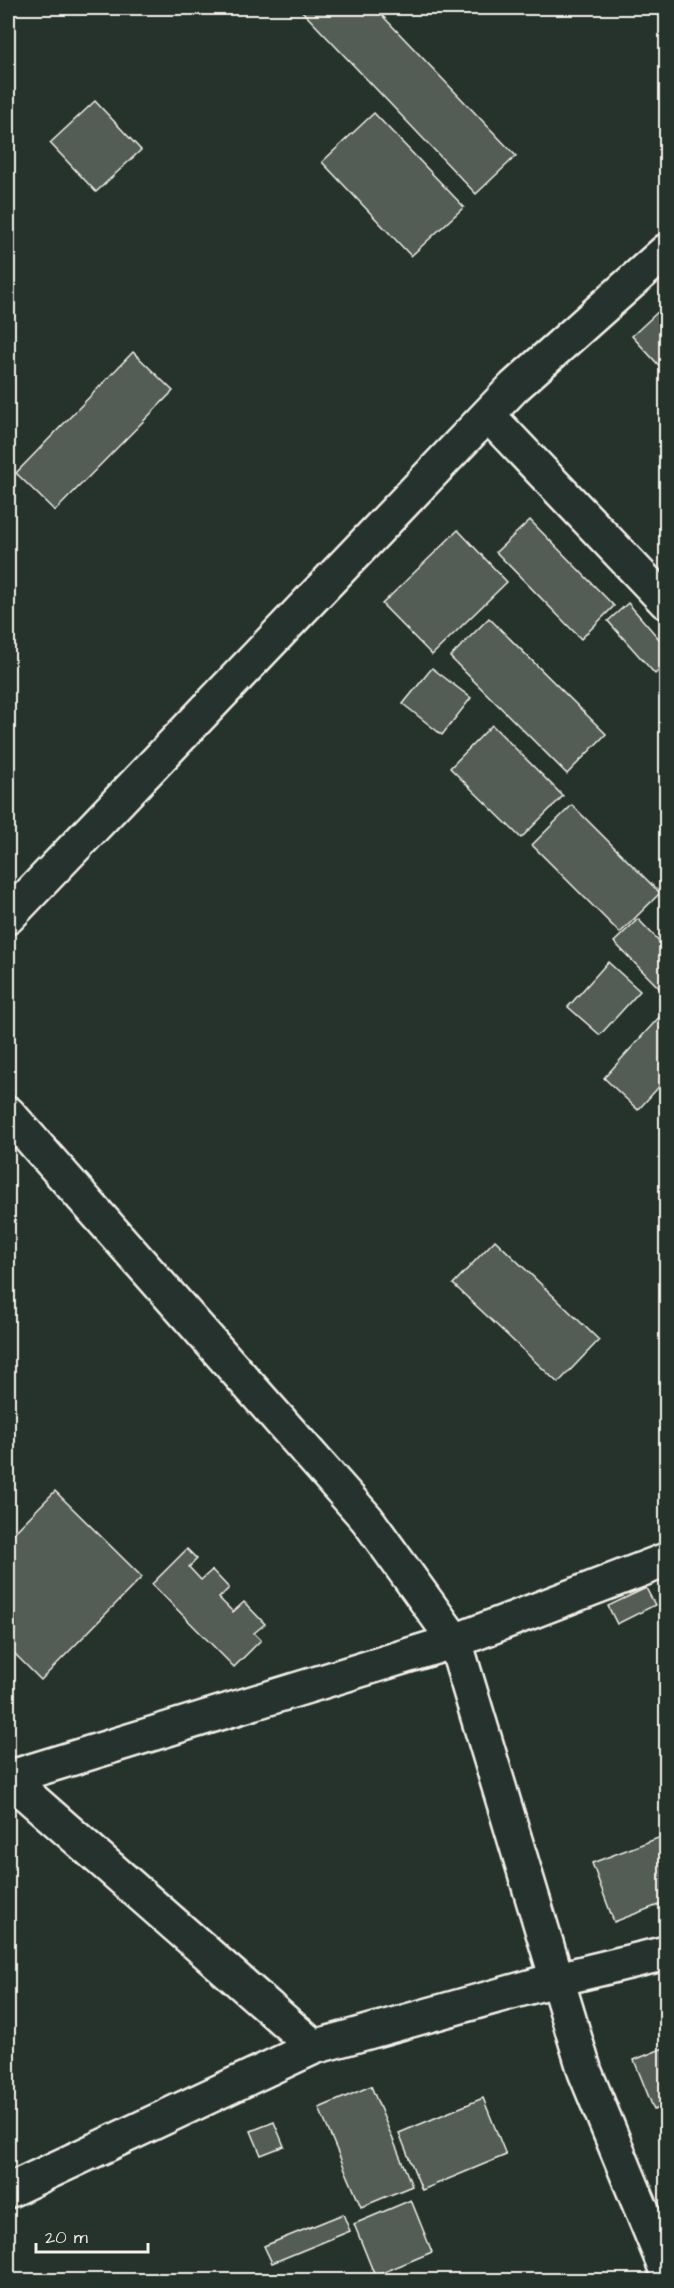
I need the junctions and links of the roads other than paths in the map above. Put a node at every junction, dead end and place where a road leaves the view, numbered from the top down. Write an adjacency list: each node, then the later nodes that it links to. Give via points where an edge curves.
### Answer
1 (666, 251): 2 (street)
2 (488, 415): 3 (street); 4 (street)
3 (666, 602)
4 (8, 917)
5 (8, 1113): 7 (street, via 367,1519)
6 (666, 1560): 7 (street)
7 (455, 1641): 8 (street); 10 (street)
8 (8, 1778): 11 (street)
9 (666, 1953): 10 (street)
10 (558, 1979): 11 (street); 13 (street, via 585,2072)
11 (314, 2046): 12 (street)
12 (8, 2191)
13 (666, 2270)

